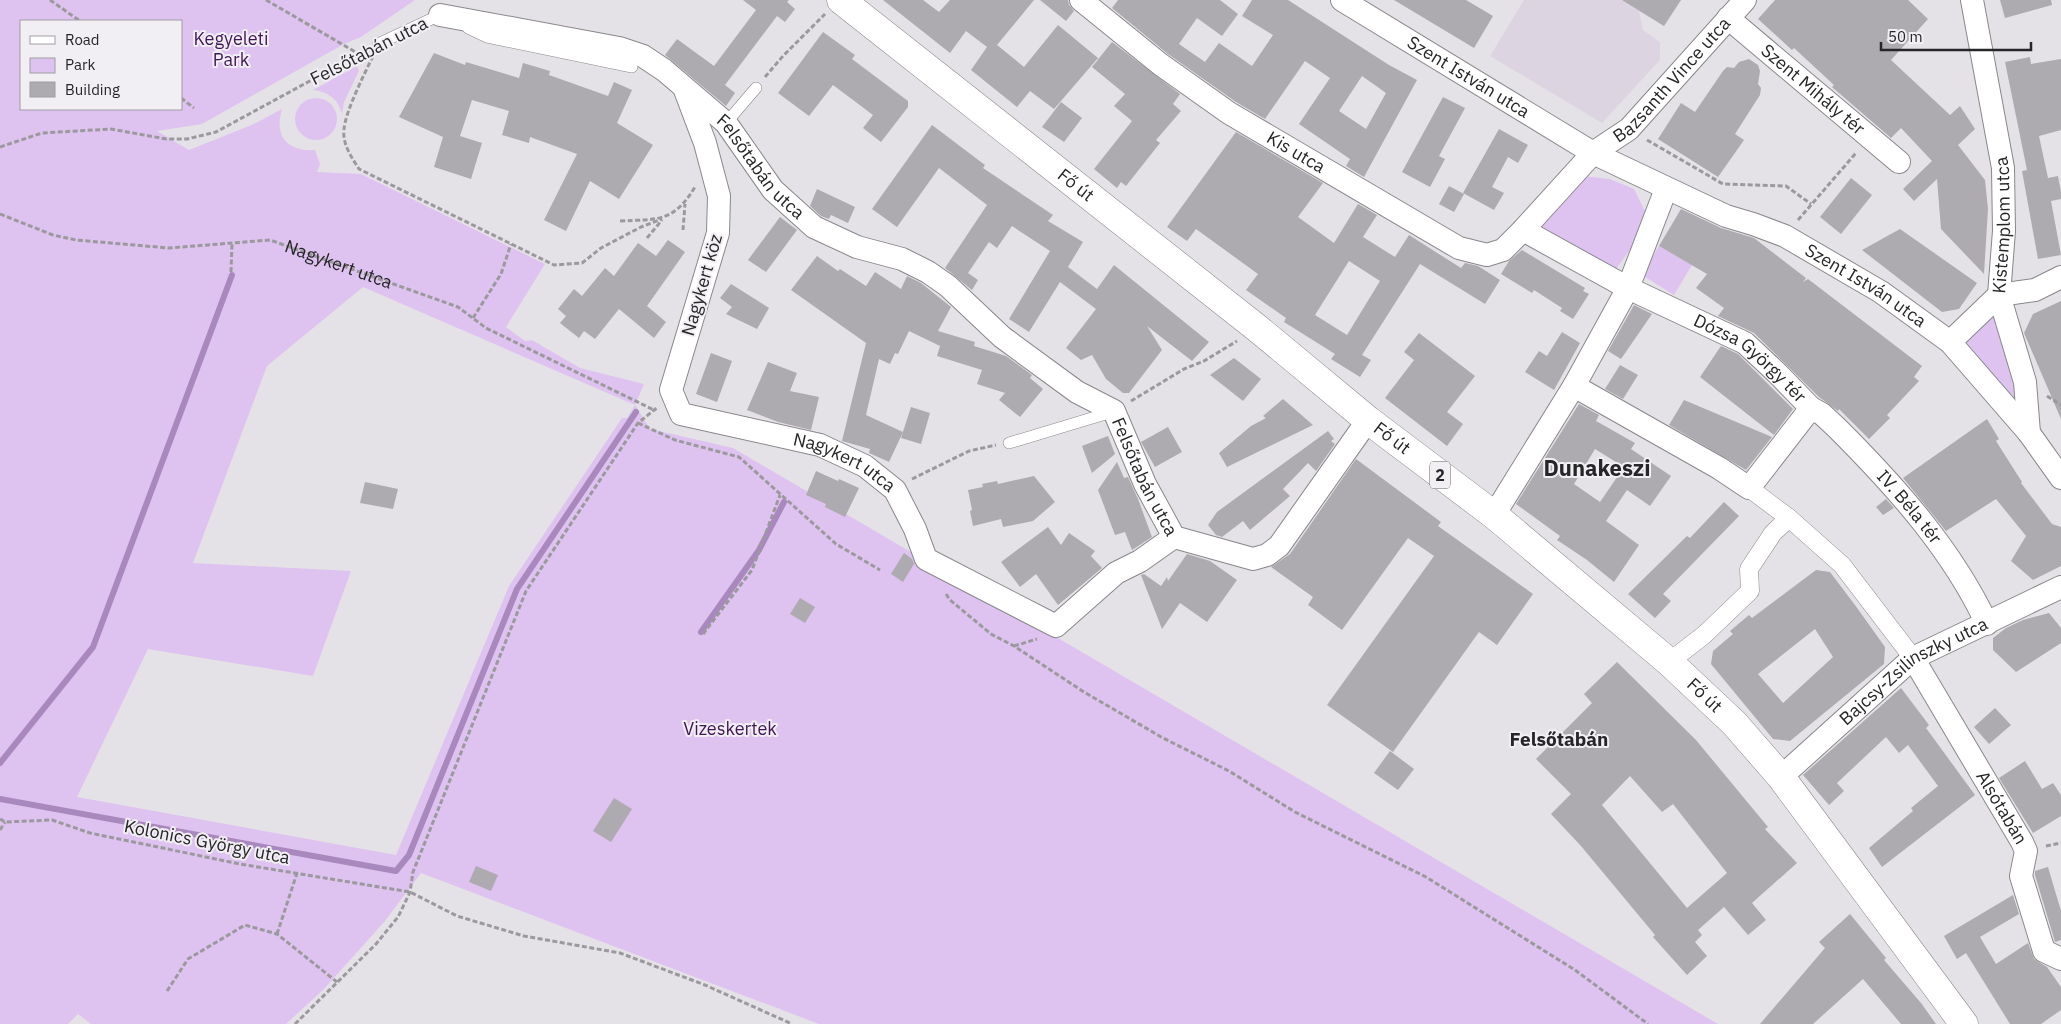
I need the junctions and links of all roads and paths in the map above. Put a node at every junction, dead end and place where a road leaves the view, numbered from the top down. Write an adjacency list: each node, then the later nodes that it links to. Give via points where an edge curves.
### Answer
1 (50, 0): 10 (path)
2 (266, 0): 12 (path)
3 (1081, 0): 32 (street, Kis utca, via 1160,64 1229,112 1459,248 1487,255 1503,250)
4 (1342, 0): 23 (street, Szent István utca)
5 (1744, 0): 9 (street, Bazsanth Vince utca)
6 (1972, 0): 40 (street, Kistemplom utca, via 2003,168 2004,232)
7 (447, 7): 11 (lane, Felsőtabán utca); 13 (lane, via 487,37); 14 (street, Felsőtabán utca, via 643,56)
8 (833, 7): 15 (path); 42 (main road, Fő út / 2)
9 (1728, 18): 19 (street, Szent Mihály tér); 23 (street, Bazsanth Vince utca, via 1629,129)
10 (79, 20)
11 (378, 44): 12 (path, Felsőtabán utca); 36 (path, via 344,130 348,151 359,169)
12 (359, 54): 21 (path, Felsőtabán utca, via 216,132 187,139 166,139 111,129 42,133)
13 (632, 67)
14 (684, 86): 18 (street, Felsőtabán utca); 22 (street, Nagykert köz)
15 (756, 88): 18 (lane)
16 (182, 99): 17 (path)
17 (194, 108)
18 (726, 123): 47 (street, Felsőtabán utca, via 774,190 814,227 857,246 902,259 928,272 948,286 1002,337 1077,392)
19 (1870, 137): 24 (street, Szent Mihály tér); 27 (path)
20 (1652, 143): 27 (path, via 1723,184 1786,186)
21 (0, 147)
22 (707, 151): 26 (path, via 700,180); 45 (street, Nagykert köz, via 719,196 718,234 671,390)
23 (1593, 153): 25 (street); 32 (street)
24 (1899, 162)
25 (1666, 189): 33 (street, Szent István utca, via 1726,216); 39 (street)
26 (685, 203): 29 (path); 31 (path)
27 (1811, 204): 33 (path)
28 (0, 214): 35 (path, Nagykert utca, via 53,235 76,240 169,248)
29 (662, 219): 30 (path); 34 (path); 36 (path, via 600,248 582,263 554,265)
30 (620, 221)
31 (683, 230)
32 (1523, 230): 39 (street)
33 (1785, 236): 43 (street, Szent István utca, via 1882,292)
34 (647, 238)
35 (232, 242): 37 (path); 41 (path, Nagykert utca, via 270,240 458,307)
36 (511, 244): 41 (path, via 501,274)
37 (232, 272)
38 (2061, 277): 40 (street, via 2035,290)
39 (1628, 288): 44 (street); 46 (street, Dózsa György tér, via 1745,343)
40 (1999, 295): 43 (street, Kistemplom utca); 50 (street, via 2025,382)
41 (473, 318): 49 (path, Nagykert utca, via 486,328 654,410)
42 (1257, 328): 47 (path); 48 (main road, Fő út / 2)
43 (1950, 342): 50 (street, Szent István utca)
44 (1574, 386): 53 (street); 56 (street)
45 (673, 398): 54 (street, Nagykert utca, via 681,414 820,445 865,466)
46 (1811, 408): 53 (street, Dózsa György tér); 62 (street, IV. Béla tér, via 1849,440 1922,519 1976,601)
47 (1114, 411): 51 (lane); 58 (street, Felsőtabán utca, via 1145,484)
48 (1368, 420): 56 (main road, Fő út / 2); 58 (street, Felsőtabán utca, via 1279,546 1267,555 1253,558)
49 (638, 423): 55 (path, via 675,440 739,457); 71 (path, via 526,591 413,872)
50 (2029, 433): 52 (street, Szent István utca)
51 (1009, 443): 54 (path, via 969,451)
52 (2061, 478)
53 (1749, 488): 57 (street)
54 (895, 490): 58 (street, Nagykert utca, via 926,559 1056,626 1116,573)
55 (780, 495): 59 (path, via 836,544); 63 (path, via 752,570)
56 (1494, 515): 65 (main road, Fő út / 2)
57 (1789, 518): 64 (street, via 1842,565); 65 (street, via 1773,533 1749,569 1750,591 1704,635)
58 (1174, 537)
59 (880, 570)
60 (2061, 587): 62 (street, Bajcsy-Zsilinszky utca)
61 (945, 592): 78 (path, via 950,600 991,634 1084,692 1163,738 1229,771 1295,812 1426,877 1575,970)
62 (1987, 624): 64 (street, Bajcsy-Zsilinszky utca)
63 (704, 634)
64 (1913, 658): 66 (street, Bajcsy-Zsilinszky utca); 73 (street, Alsótabán, via 2022,842 2026,851 2021,876 2044,951)
65 (1669, 662): 66 (main road, Fő út / 2, via 1734,723)
66 (1781, 777): 79 (main road, Fő út / 2)
67 (0, 819): 68 (path)
68 (4, 822): 69 (path); 70 (path, Kolonics György utca, via 52,820 90,833)
69 (0, 830)
70 (297, 874): 71 (path, Kolonics György utca); 72 (path)
71 (410, 892): 74 (path, via 398,917); 77 (path, Kolonics György utca, via 458,916 524,936 620,953 705,985)
72 (277, 934): 74 (path); 75 (path, via 245,924 188,959)
73 (2061, 959)
74 (337, 982): 76 (path)
75 (167, 991)
76 (295, 1024)
77 (792, 1024)
78 (1648, 1024)
79 (1964, 1024)

